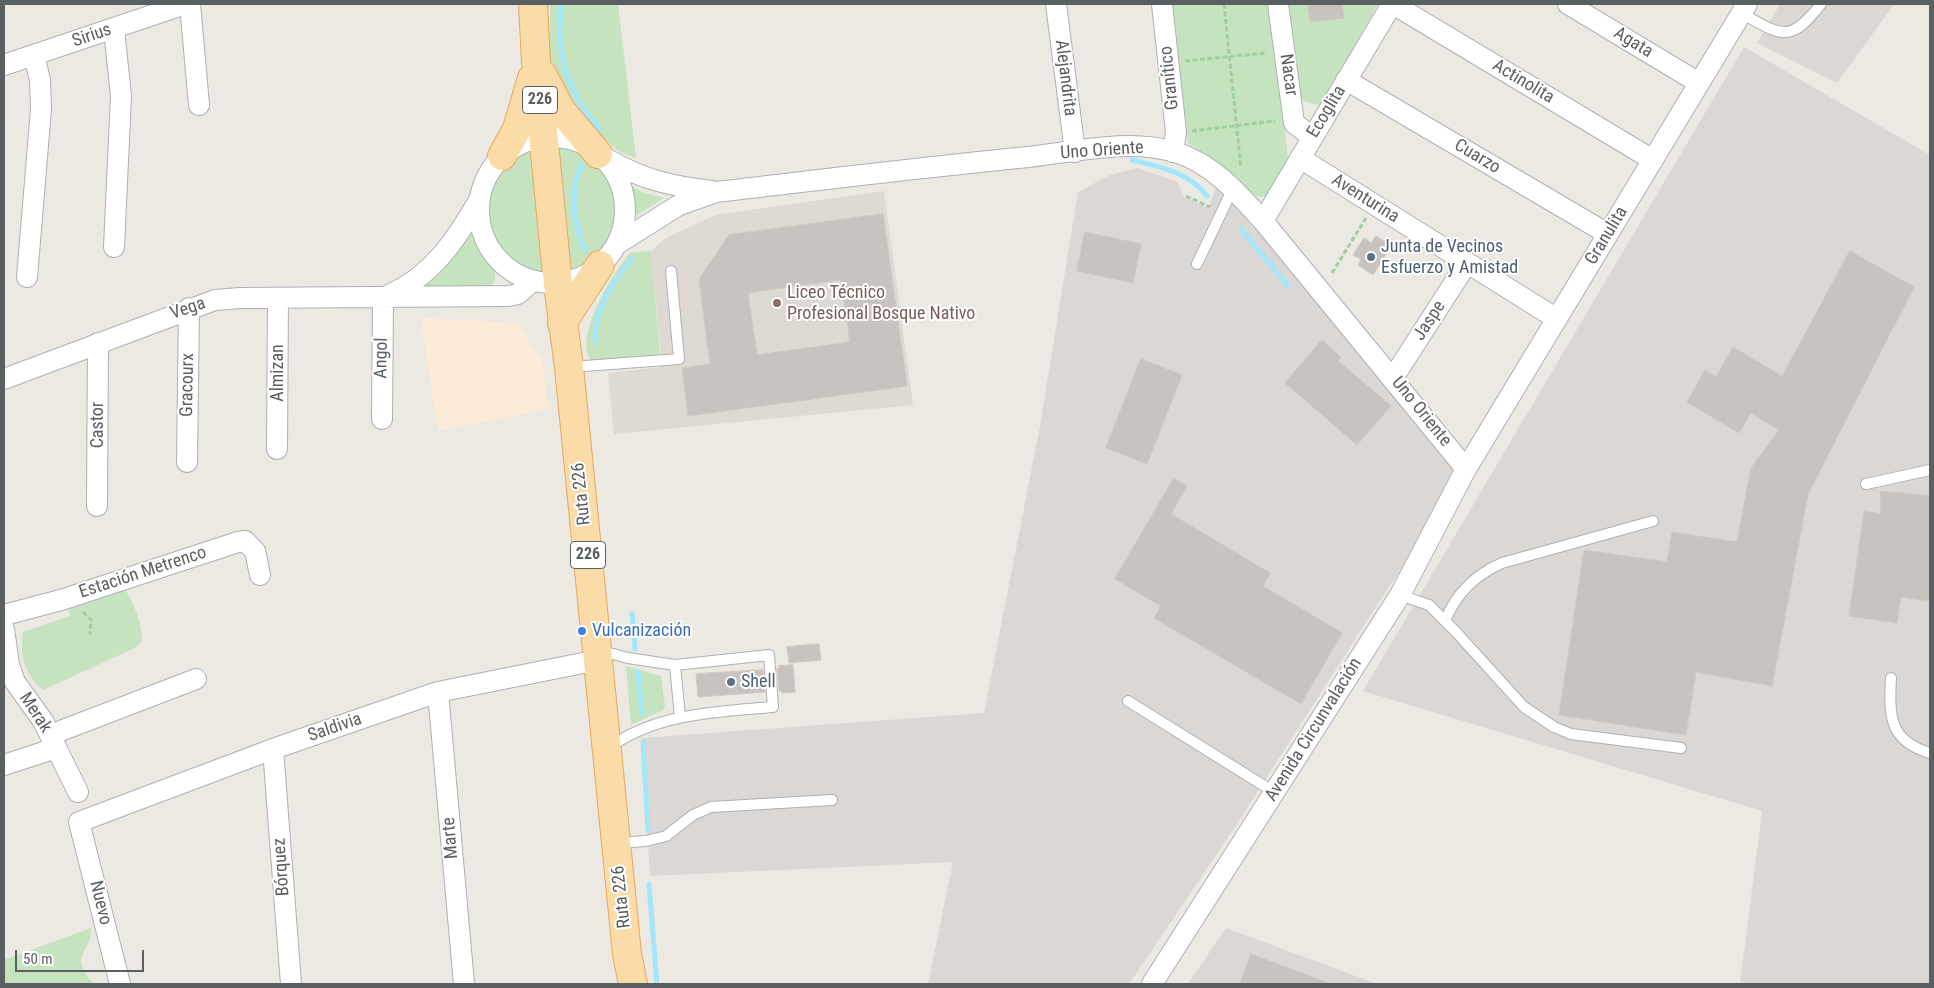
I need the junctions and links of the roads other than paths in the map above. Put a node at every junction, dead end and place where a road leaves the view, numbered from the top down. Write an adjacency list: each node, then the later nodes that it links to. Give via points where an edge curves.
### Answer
1 (185, 4): 10 (street, Sirius); 16 (street)
2 (533, 4): 12 (main road, Ruta 226 / 226)
3 (1056, 4): 19 (street, Alejandrita)
4 (1162, 4): 20 (street, Granítico, via 1176,132)
5 (1278, 4): 18 (street, Nacar, via 1294,119 1297,127)
6 (1392, 4): 14 (street, Ecoglita); 24 (street, Actinolita)
7 (1568, 4): 15 (street, Agata)
8 (1821, 4): 9 (lane, via 1793,31 1778,33)
9 (1744, 8): 15 (street, Granulita)
10 (114, 28): 11 (street, Sirius); 31 (street, via 121,96)
11 (34, 55): 13 (street, Sirius); 36 (street, via 40,80 41,109)
12 (536, 62): 17 (main road, Ruta 226 / 226); 21 (main road, via 561,110); 22 (main road, via 517,128)
13 (4, 65)
14 (1346, 80): 18 (street, Ecoglita); 29 (street, Cuarzo)
15 (1699, 83): 24 (street, Granulita)
16 (199, 105)
17 (544, 138): 21 (street, Uno Oriente, via 563,138); 22 (street, Uno Oriente, via 521,144); 37 (main road, Ruta 226 / 226)
18 (1312, 138): 23 (street, Ecoglita)
19 (1075, 152): 20 (street, Uno Oriente, via 1128,146); 26 (street, Uno Oriente, via 953,163)
20 (1173, 152): 25 (street, Uno Oriente, via 1208,167)
21 (598, 154): 26 (street, Uno Oriente, via 645,178 667,185); 30 (street, via 610,166 623,196 624,220)
22 (502, 156): 27 (street, via 483,184)
23 (1300, 158): 28 (street, Ecoglita); 32 (street, Aventurina)
24 (1653, 160): 29 (street, Granulita)
25 (1233, 188): 28 (street, Uno Oriente); 33 (lane)
26 (716, 192): 30 (street, Uno Oriente, via 679,204)
27 (479, 200): 37 (street, via 479,221 486,242 497,259 513,273); 39 (street, Vega, via 453,242 429,270)
28 (1263, 221): 46 (street, Uno Oriente)
29 (1608, 234): 41 (street, Granulita)
30 (617, 244): 34 (street)
31 (114, 247)
32 (1467, 263): 41 (street, Aventurina); 46 (street, Jaspe)
33 (1197, 264)
34 (600, 266): 37 (street, Vega, via 580,278); 42 (main road)
35 (671, 271): 44 (lane, via 679,359)
36 (26, 277)
37 (543, 282): 39 (street, Vega, via 508,296); 42 (main road, Ruta 226 / 226)
38 (278, 298): 39 (street, Vega); 40 (street, Vega, via 215,300); 48 (street, Almizan)
39 (383, 298): 47 (street, Angol)
40 (189, 308): 43 (street, Vega); 49 (street, Gracourx)
41 (1557, 319): 50 (street, Granulita)
42 (562, 323): 44 (main road, Ruta 226 / 226)
43 (98, 343): 45 (street, Vega); 53 (street, Castor)
44 (569, 367): 60 (main road, Ruta 226 / 226)
45 (4, 378)
46 (1393, 378): 50 (street, Uno Oriente)
47 (382, 419)
48 (277, 449)
49 (187, 462)
50 (1466, 469): 56 (street, Avenida Circunvalación)
51 (1930, 470): 52 (lane)
52 (1866, 484)
53 (98, 506)
54 (1653, 521): 58 (lane, via 1502,563 1465,587)
55 (260, 575): 57 (street, Estación Metrenco, via 255,551 245,542 238,542 61,600)
56 (1400, 594): 58 (lane, via 1428,605); 74 (street, Avenida Circunvalación)
57 (4, 615)
58 (1445, 621): 68 (lane, via 1513,698 1554,727 1571,734)
59 (4, 629): 67 (street, Merak, via 15,682)
60 (598, 655): 61 (lane); 64 (street, Saldivia); 70 (main road, Ruta 226 / 226)
61 (675, 665): 66 (lane); 66 (lane, via 769,655 773,707)
62 (1890, 678): 71 (lane, via 1893,724 1903,741)
63 (196, 679): 67 (street)
64 (438, 692): 69 (street, Saldivia); 80 (street, Marte)
65 (1128, 701): 74 (lane)
66 (680, 717): 70 (lane, via 632,734)
67 (53, 742): 72 (street); 73 (street, Merak)
68 (1681, 748)
69 (273, 749): 76 (street, Saldivia); 79 (street, Bórquez)
70 (607, 749): 77 (main road, Ruta 226 / 226)
71 (1930, 753)
72 (4, 764)
73 (78, 792)
74 (1274, 792): 82 (street, Avenida Circunvalación)
75 (832, 800): 77 (lane, via 711,806 666,836)
76 (79, 822): 78 (street, Nuevo)
77 (616, 843): 81 (main road, Ruta 226 / 226)
78 (120, 984)
79 (292, 984)
80 (464, 984)
81 (633, 984)
82 (1152, 984)

